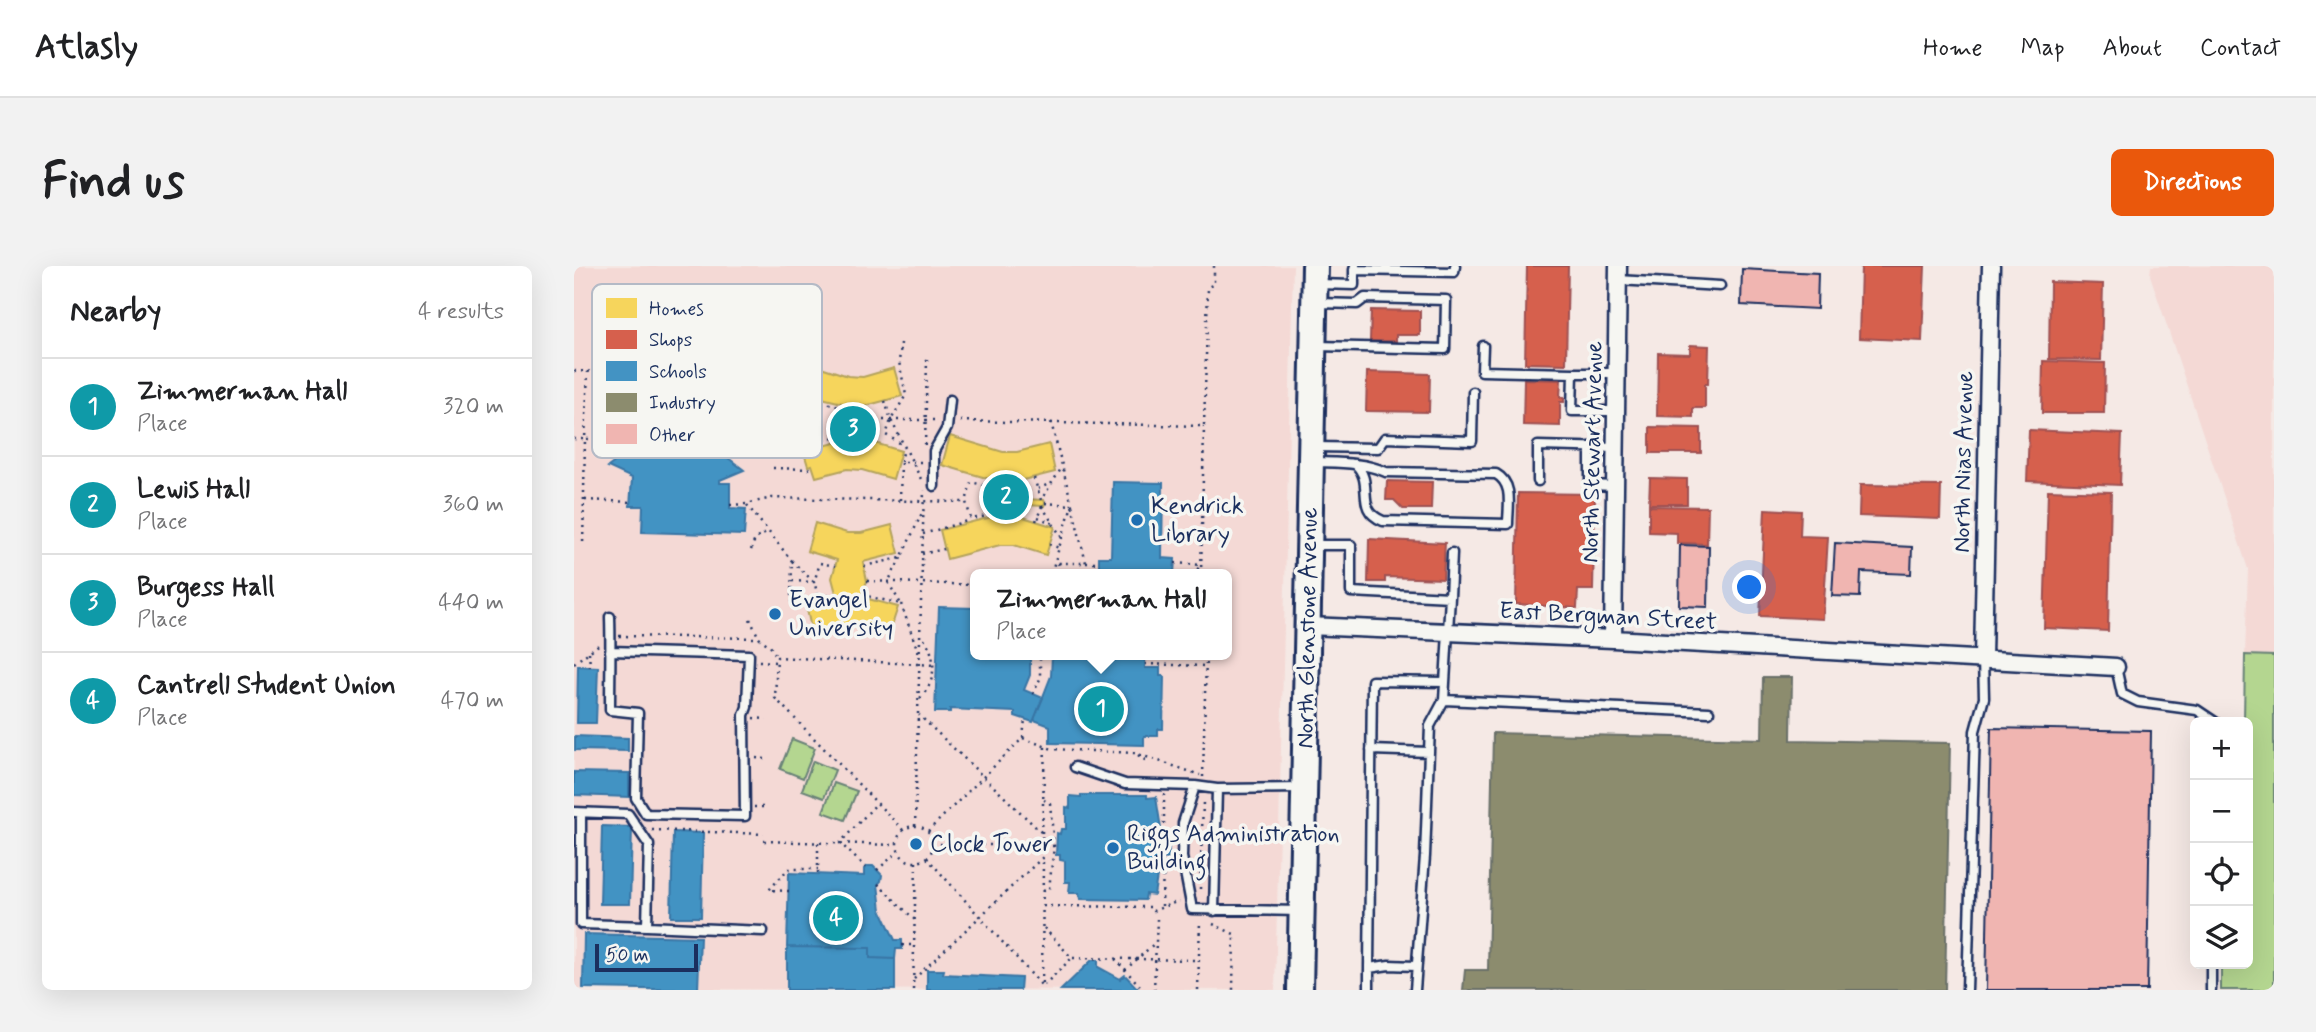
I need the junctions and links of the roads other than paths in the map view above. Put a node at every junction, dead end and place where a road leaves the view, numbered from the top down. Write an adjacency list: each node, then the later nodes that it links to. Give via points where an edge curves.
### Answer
1 (1454, 266): 4 (lane, via 1454,272)
2 (1991, 266): 30 (street, North Nias Avenue)
3 (1354, 268): 4 (lane); 6 (lane, via 1354,285)
4 (1444, 269)
5 (1618, 273): 7 (lane); 11 (street, North Stewart Avenue)
6 (1315, 284): 8 (main road, North Glenstone Avenue); 8 (lane, via 1357,304 1365,298 1446,300 1445,349)
7 (1720, 286)
8 (1314, 346): 17 (main road, North Glenstone Avenue)
9 (1483, 346): 10 (lane, via 1482,371)
10 (1573, 373): 11 (lane); 14 (lane, via 1572,411)
11 (1616, 373): 14 (street, North Stewart Avenue)
12 (1473, 392): 17 (lane, via 1472,441 1385,438 1378,448)
13 (950, 400): 20 (lane, via 947,428 934,451)
14 (1616, 411): 16 (street, North Stewart Avenue)
15 (1590, 447): 16 (lane); 19 (lane, via 1538,446); 21 (lane, via 1590,485)
16 (1616, 447): 21 (street, North Stewart Avenue)
17 (1311, 454): 18 (lane); 22 (main road, North Glenstone Avenue)
18 (1355, 464): 18 (lane, via 1366,481 1367,510 1383,521 1508,524 1508,486 1496,474 1386,472)
19 (1538, 481)
20 (929, 486)
21 (1615, 486): 28 (street, North Stewart Avenue)
22 (1309, 545): 24 (lane, via 1351,545 1351,592); 26 (main road, North Glenstone Avenue)
23 (1452, 553): 24 (lane)
24 (1450, 597): 27 (lane)
25 (610, 617): 29 (lane)
26 (1308, 626): 27 (street, East Bergman Street); 40 (main road, North Glenstone Avenue)
27 (1448, 632): 28 (street, East Bergman Street); 32 (lane)
28 (1613, 639): 30 (street, East Bergman Street)
29 (610, 652): 29 (lane, via 610,710 638,713 636,798 646,814 745,816 744,715 749,655)
30 (1983, 658): 31 (street, East Bergman Street); 53 (lane, via 1984,698 1975,730)
31 (2116, 667): 35 (lane, via 2122,694 2138,702 2197,710)
32 (1445, 682): 33 (lane); 36 (lane, via 1372,681)
33 (1444, 700): 34 (lane); 37 (lane, via 1430,726)
34 (1709, 712)
35 (2208, 717)
36 (1371, 750): 37 (lane); 48 (lane)
37 (1429, 752): 47 (lane)
38 (1075, 767): 39 (lane, via 1125,784)
39 (1199, 787): 41 (lane); 43 (lane, via 1183,823 1182,858 1192,909)
40 (1305, 788): 41 (lane); 44 (main road, North Glenstone Avenue)
41 (1217, 789): 43 (lane)
42 (578, 812): 45 (lane, via 628,814 649,845); 45 (lane, via 581,924)
43 (1213, 911): 44 (lane)
44 (1302, 911): 50 (main road, North Glenstone Avenue)
45 (647, 926): 46 (lane)
46 (763, 931)
47 (1415, 966): 48 (lane); 52 (lane)
48 (1369, 968): 51 (lane)
49 (2211, 969): 54 (lane)
50 (1300, 990)
51 (1369, 990)
52 (1415, 990)
53 (1967, 990)
54 (2211, 990)

